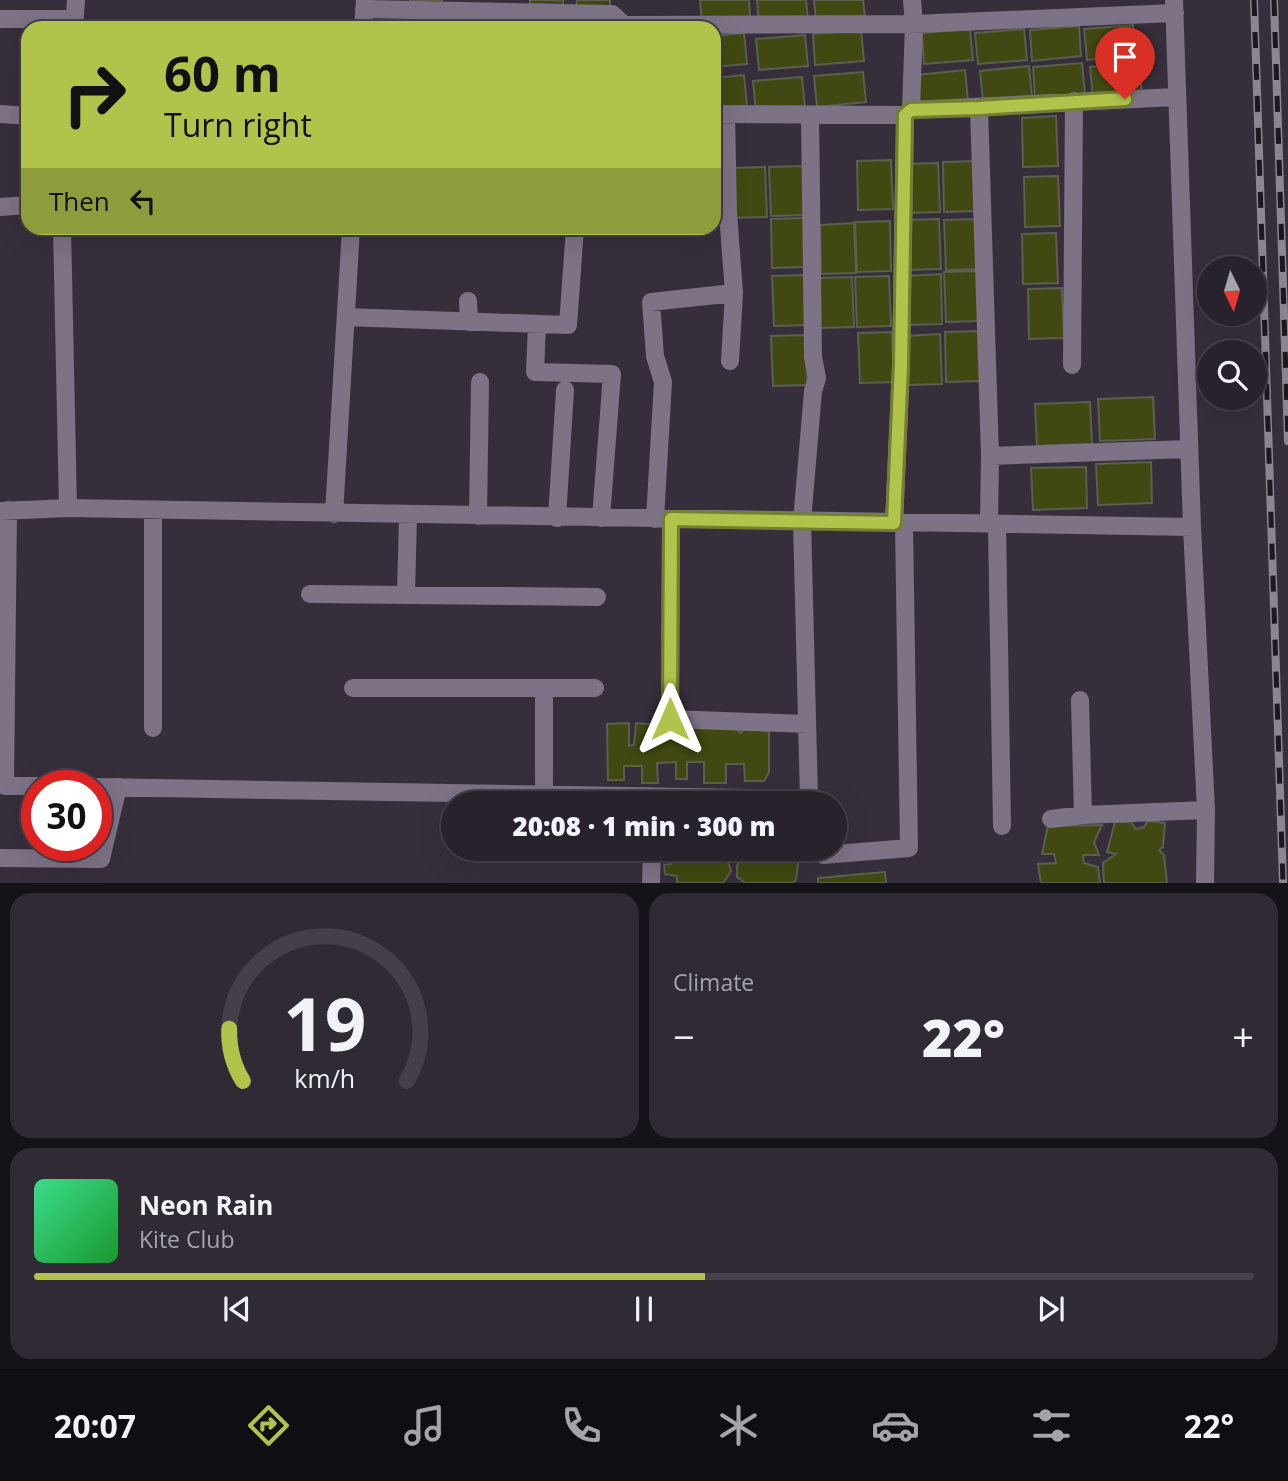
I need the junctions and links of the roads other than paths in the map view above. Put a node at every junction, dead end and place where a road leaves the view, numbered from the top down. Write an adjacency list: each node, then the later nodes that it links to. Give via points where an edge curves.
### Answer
1 (76, 0): 7 (street)
2 (912, 0): 9 (street)
3 (365, 4): 8 (street, via 612,13)
4 (1174, 6): 9 (street); 11 (street)
5 (0, 19): 6 (street)
6 (30, 21)
7 (74, 21)
8 (620, 21)
9 (914, 24): 10 (street); 14 (street)
10 (721, 25)
11 (1176, 97): 12 (street); 34 (street)
12 (1074, 100): 13 (street); 31 (street)
13 (979, 108): 14 (street); 35 (street)
14 (908, 112): 17 (street); 46 (street)
15 (0, 114): 18 (street)
16 (721, 114): 17 (street)
17 (810, 115): 45 (street, via 817,378)
18 (21, 116)
19 (21, 205): 20 (street)
20 (0, 206)
21 (721, 213): 25 (street)
22 (62, 235): 36 (street)
23 (351, 235): 27 (street)
24 (574, 235): 29 (street, via 568,326)
25 (734, 293): 30 (street); 44 (street, via 651,302 655,356 663,382)
26 (468, 301): 28 (street)
27 (345, 317): 28 (street); 39 (street)
28 (468, 323): 29 (street)
29 (537, 325): 43 (street, via 535,372 612,374)
30 (730, 361)
31 (1072, 365)
32 (480, 382): 41 (street)
33 (565, 390): 42 (street)
34 (1189, 449): 35 (street); 48 (street)
35 (990, 456): 47 (street)
36 (68, 508): 37 (street); 38 (street)
37 (153, 510): 39 (street); 57 (street)
38 (4, 511): 58 (street, via 5,786)
39 (334, 514): 40 (street)
40 (408, 515): 41 (street); 50 (street)
41 (478, 516): 42 (street)
42 (557, 517): 43 (street)
43 (601, 518): 44 (street)
44 (663, 519): 45 (street); 56 (street, via 670,719)
45 (802, 521): 46 (street); 56 (street)
46 (899, 523): 47 (street); 68 (street, via 909,848)
47 (993, 524): 48 (street); 67 (street)
48 (1192, 527): 64 (street)
49 (310, 594): 50 (street)
50 (406, 595): 51 (street)
51 (597, 597)
52 (353, 688): 53 (street)
53 (544, 688): 54 (street); 61 (street)
54 (595, 688)
55 (1080, 700): 65 (street)
56 (807, 724): 62 (street)
57 (153, 728)
58 (21, 786)
59 (112, 788): 60 (street)
60 (118, 788): 63 (street); 69 (street, via 101,859)
61 (544, 791)
62 (809, 791)
63 (441, 793)
64 (1206, 810): 65 (street); 72 (street)
65 (1083, 815): 66 (street)
66 (1051, 819)
67 (1002, 826)
68 (847, 853)
69 (0, 858)
70 (652, 861): 71 (street)
71 (651, 883)
72 (1205, 883)

